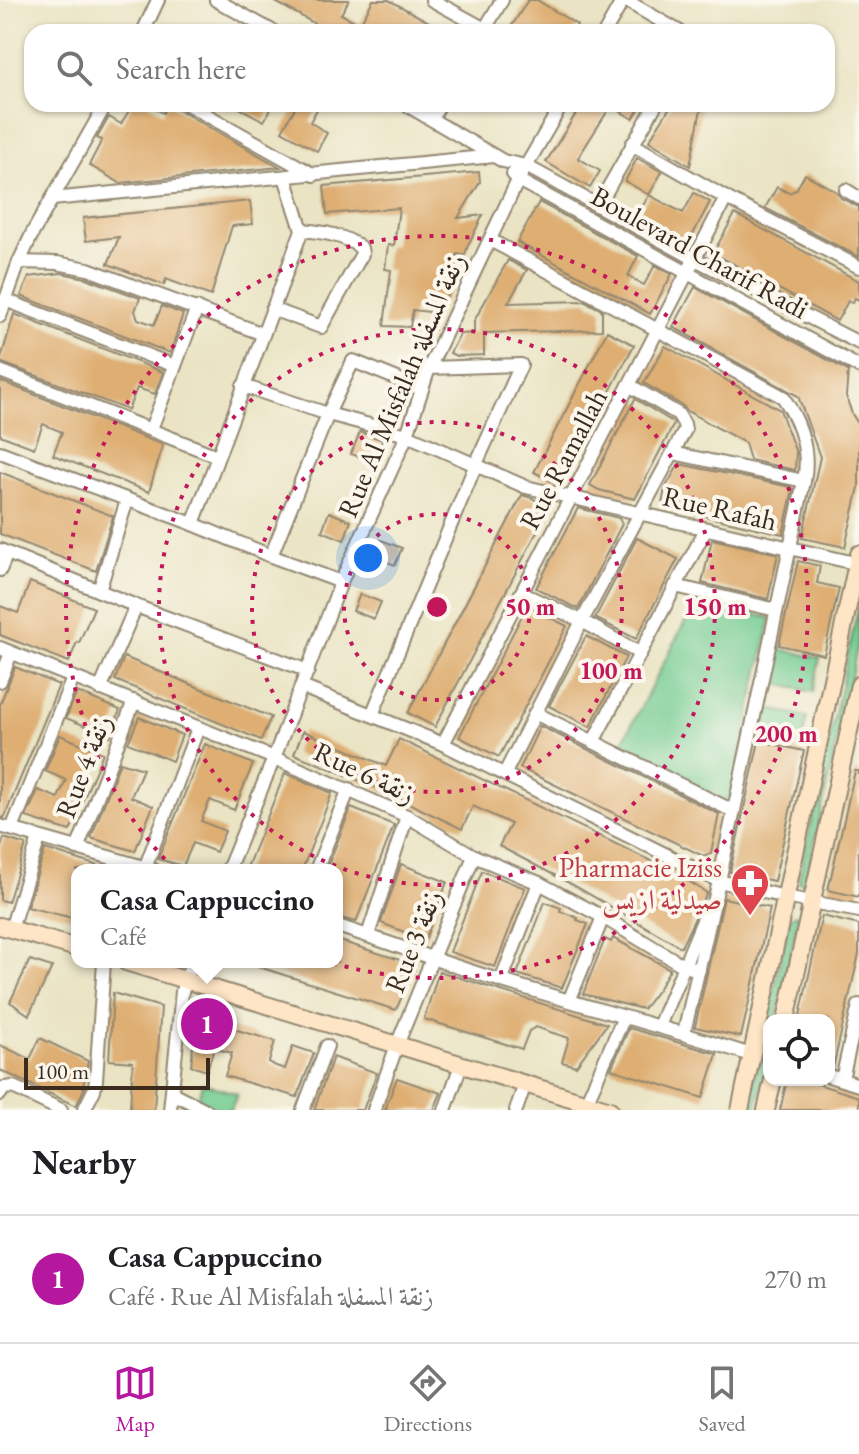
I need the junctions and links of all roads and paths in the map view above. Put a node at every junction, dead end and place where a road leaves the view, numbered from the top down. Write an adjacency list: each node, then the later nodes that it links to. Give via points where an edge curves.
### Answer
1 (158, 0): 6 (street)
2 (216, 0): 7 (street)
3 (432, 0): 8 (street)
4 (502, 0): 9 (street)
5 (624, 0): 10 (street); 11 (street)
6 (147, 24)
7 (260, 24)
8 (472, 24)
9 (488, 24)
10 (610, 24)
11 (666, 24)
12 (101, 112): 28 (street)
13 (201, 112): 22 (street)
14 (420, 112): 18 (street)
15 (435, 112): 18 (street)
16 (557, 112): 21 (street, Rue Al Misfalah زنقة المسفلة)
17 (651, 112): 19 (street)
18 (432, 118): 20 (street)
19 (632, 144): 26 (street); 29 (street)
20 (498, 159): 21 (street, Boulevard Charif Radi); 22 (street); 24 (street)
21 (526, 166): 24 (street, Rue Al Misfalah زنقة المسفلة); 29 (street, Boulevard Charif Radi)
22 (314, 175): 23 (street)
23 (285, 177): 28 (street); 30 (street)
24 (518, 180): 31 (street, Rue Al Misfalah زنقة المسفلة); 35 (street, Boulevard Charif Radi)
25 (846, 190): 27 (street)
26 (726, 198): 32 (street, Rue Ramallah); 34 (street)
27 (859, 198)
28 (52, 199): 33 (street)
29 (598, 206): 32 (street, Boulevard Charif Radi)
30 (302, 230): 38 (street); 38 (street, via 356,244 362,254 321,327)
31 (490, 240): 40 (street); 45 (street, Rue Al Misfalah زنقة المسفلة)
32 (695, 259): 35 (street, Rue Ramallah); 42 (street, Boulevard Charif Radi)
33 (19, 262): 36 (street); 37 (street, via 88,269)
34 (859, 267)
35 (688, 273): 40 (street, Rue Ramallah); 44 (street, Boulevard Charif Radi)
36 (5, 300): 39 (street); 43 (street)
37 (197, 308): 41 (street); 43 (street)
38 (272, 309): 41 (street)
39 (0, 316)
40 (659, 329): 47 (street, Rue Ramallah); 57 (street, via 783,397 803,437)
41 (263, 334): 48 (street)
42 (859, 343)
43 (175, 366): 51 (street)
44 (859, 367)
45 (429, 368): 49 (street, Rue Al Misfalah زنقة المسفلة); 56 (street, via 521,365)
46 (0, 371): 51 (street)
47 (629, 385): 54 (street, via 682,418 685,430); 58 (street, Rue Ramallah)
48 (243, 386): 50 (street, Rue Rafah); 55 (street)
49 (422, 389): 50 (street, via 353,361); 52 (street, Rue Al Misfalah زنقة المسفلة)
50 (328, 414): 52 (street, Rue Rafah); 65 (street)
51 (151, 429): 55 (street)
52 (407, 435): 56 (street, Rue Rafah); 68 (street, Rue Al Misfalah زنقة المسفلة)
53 (0, 452): 59 (street)
54 (673, 453): 57 (street); 60 (street)
55 (217, 456): 61 (street)
56 (476, 464): 58 (street, Rue Rafah, via 526,487); 85 (street)
57 (804, 481): 63 (street)
58 (570, 498): 60 (street, Rue Rafah); 71 (street, Rue Ramallah)
59 (127, 500): 61 (street); 70 (street)
60 (641, 514): 62 (street, Rue Rafah); 74 (street)
61 (193, 524): 65 (street)
62 (706, 529): 63 (street, Rue Rafah); 69 (street)
63 (788, 548): 66 (street, Rue Rafah); 73 (street)
64 (4, 552): 67 (street); 70 (street)
65 (271, 556): 68 (street)
66 (858, 561): 104 (main road)
67 (0, 570)
68 (341, 582): 77 (street, Rue Al Misfalah زنقة المسفلة)
69 (675, 586): 73 (street); 76 (street)
70 (99, 591): 72 (street)
71 (521, 593): 74 (street); 88 (street, Rue Ramallah)
72 (136, 606): 77 (street); 82 (street)
73 (776, 610): 92 (street)
74 (582, 621): 76 (street); 84 (street)
75 (6, 651): 78 (street, Rue 6 زنقة); 79 (street, Rue 6 زنقة)
76 (639, 653): 87 (street)
77 (308, 671): 81 (street, Rue Al Misfalah زنقة المسفلة)
78 (73, 678): 82 (street, Rue 6 زنقة); 94 (street)
79 (0, 681)
80 (859, 685): 105 (main road)
81 (302, 687): 85 (street); 89 (street, Rue Al Misfalah زنقة المسفلة)
82 (100, 689): 83 (street, Rue 6 زنقة)
83 (134, 701): 86 (street, Rue 6 زنقة); 96 (street, Rue 4 زنقة)
84 (535, 713): 87 (street); 90 (street)
85 (372, 715): 88 (street)
86 (198, 728): 89 (street, Rue 6 زنقة); 99 (street)
87 (593, 742): 92 (street)
88 (443, 744): 90 (street)
89 (274, 758): 91 (street, Rue 6 زنقة); 100 (street, Rue Al Misfalah زنقة المسفلة)
90 (505, 773): 102 (street)
91 (349, 789): 93 (street, Rue 6 زنقة); 101 (street)
92 (733, 811): 102 (street)
93 (407, 816): 97 (street, Rue 6 زنقة); 110 (street)
94 (6, 827): 95 (street)
95 (39, 838): 96 (street); 108 (street)
96 (77, 849): 98 (street)
97 (474, 856): 103 (street, Rue 6 زنقة); 112 (street, Rue 3 زنقة)
98 (131, 864)
99 (151, 864)
100 (230, 864)
101 (318, 864)
102 (719, 881): 104 (street); 113 (street); 117 (street)
103 (539, 883): 107 (street, Rue 6 زنقة); 119 (street)
104 (785, 897): 105 (street); 128 (main road)
105 (811, 902): 106 (street); 122 (main road)
106 (859, 911)
107 (603, 917): 113 (street, Rue 6 زنقة); 120 (street)
108 (5, 927): 111 (main road)
109 (343, 928): 110 (street)
110 (368, 935): 112 (street)
111 (71, 946)
112 (432, 959): 119 (street); 126 (street, Rue 3 زنقة)
113 (684, 966): 117 (street, Rue 6 زنقة); 124 (street)
114 (104, 968): 138 (street, via 94,1090)
115 (146, 968): 118 (main road)
116 (190, 968): 118 (street)
117 (699, 970): 125 (street)
118 (185, 980): 126 (main road); 134 (street)
119 (501, 981): 120 (street)
120 (569, 1001): 123 (street)
121 (859, 1005): 130 (street)
122 (787, 1014)
123 (624, 1017): 124 (street); 136 (street)
124 (659, 1026): 125 (street)
125 (684, 1033): 128 (street)
126 (397, 1045): 129 (main road); 142 (street, Rue 3 زنقة)
127 (327, 1046): 141 (street)
128 (751, 1055): 146 (main road)
129 (461, 1065): 131 (main road); 143 (street)
130 (835, 1078): 132 (street)
131 (525, 1084): 136 (main road); 144 (street)
132 (859, 1085)
133 (772, 1086): 147 (main road)
134 (172, 1093): 139 (street); 140 (street)
135 (0, 1094): 137 (street, via 13,1087)
136 (586, 1103): 145 (main road)
137 (61, 1110)
138 (84, 1110)
139 (170, 1110)
140 (206, 1110)
141 (303, 1110)
142 (374, 1110)
143 (445, 1110)
144 (516, 1110)
145 (610, 1110)
146 (740, 1110)
147 (766, 1110)

